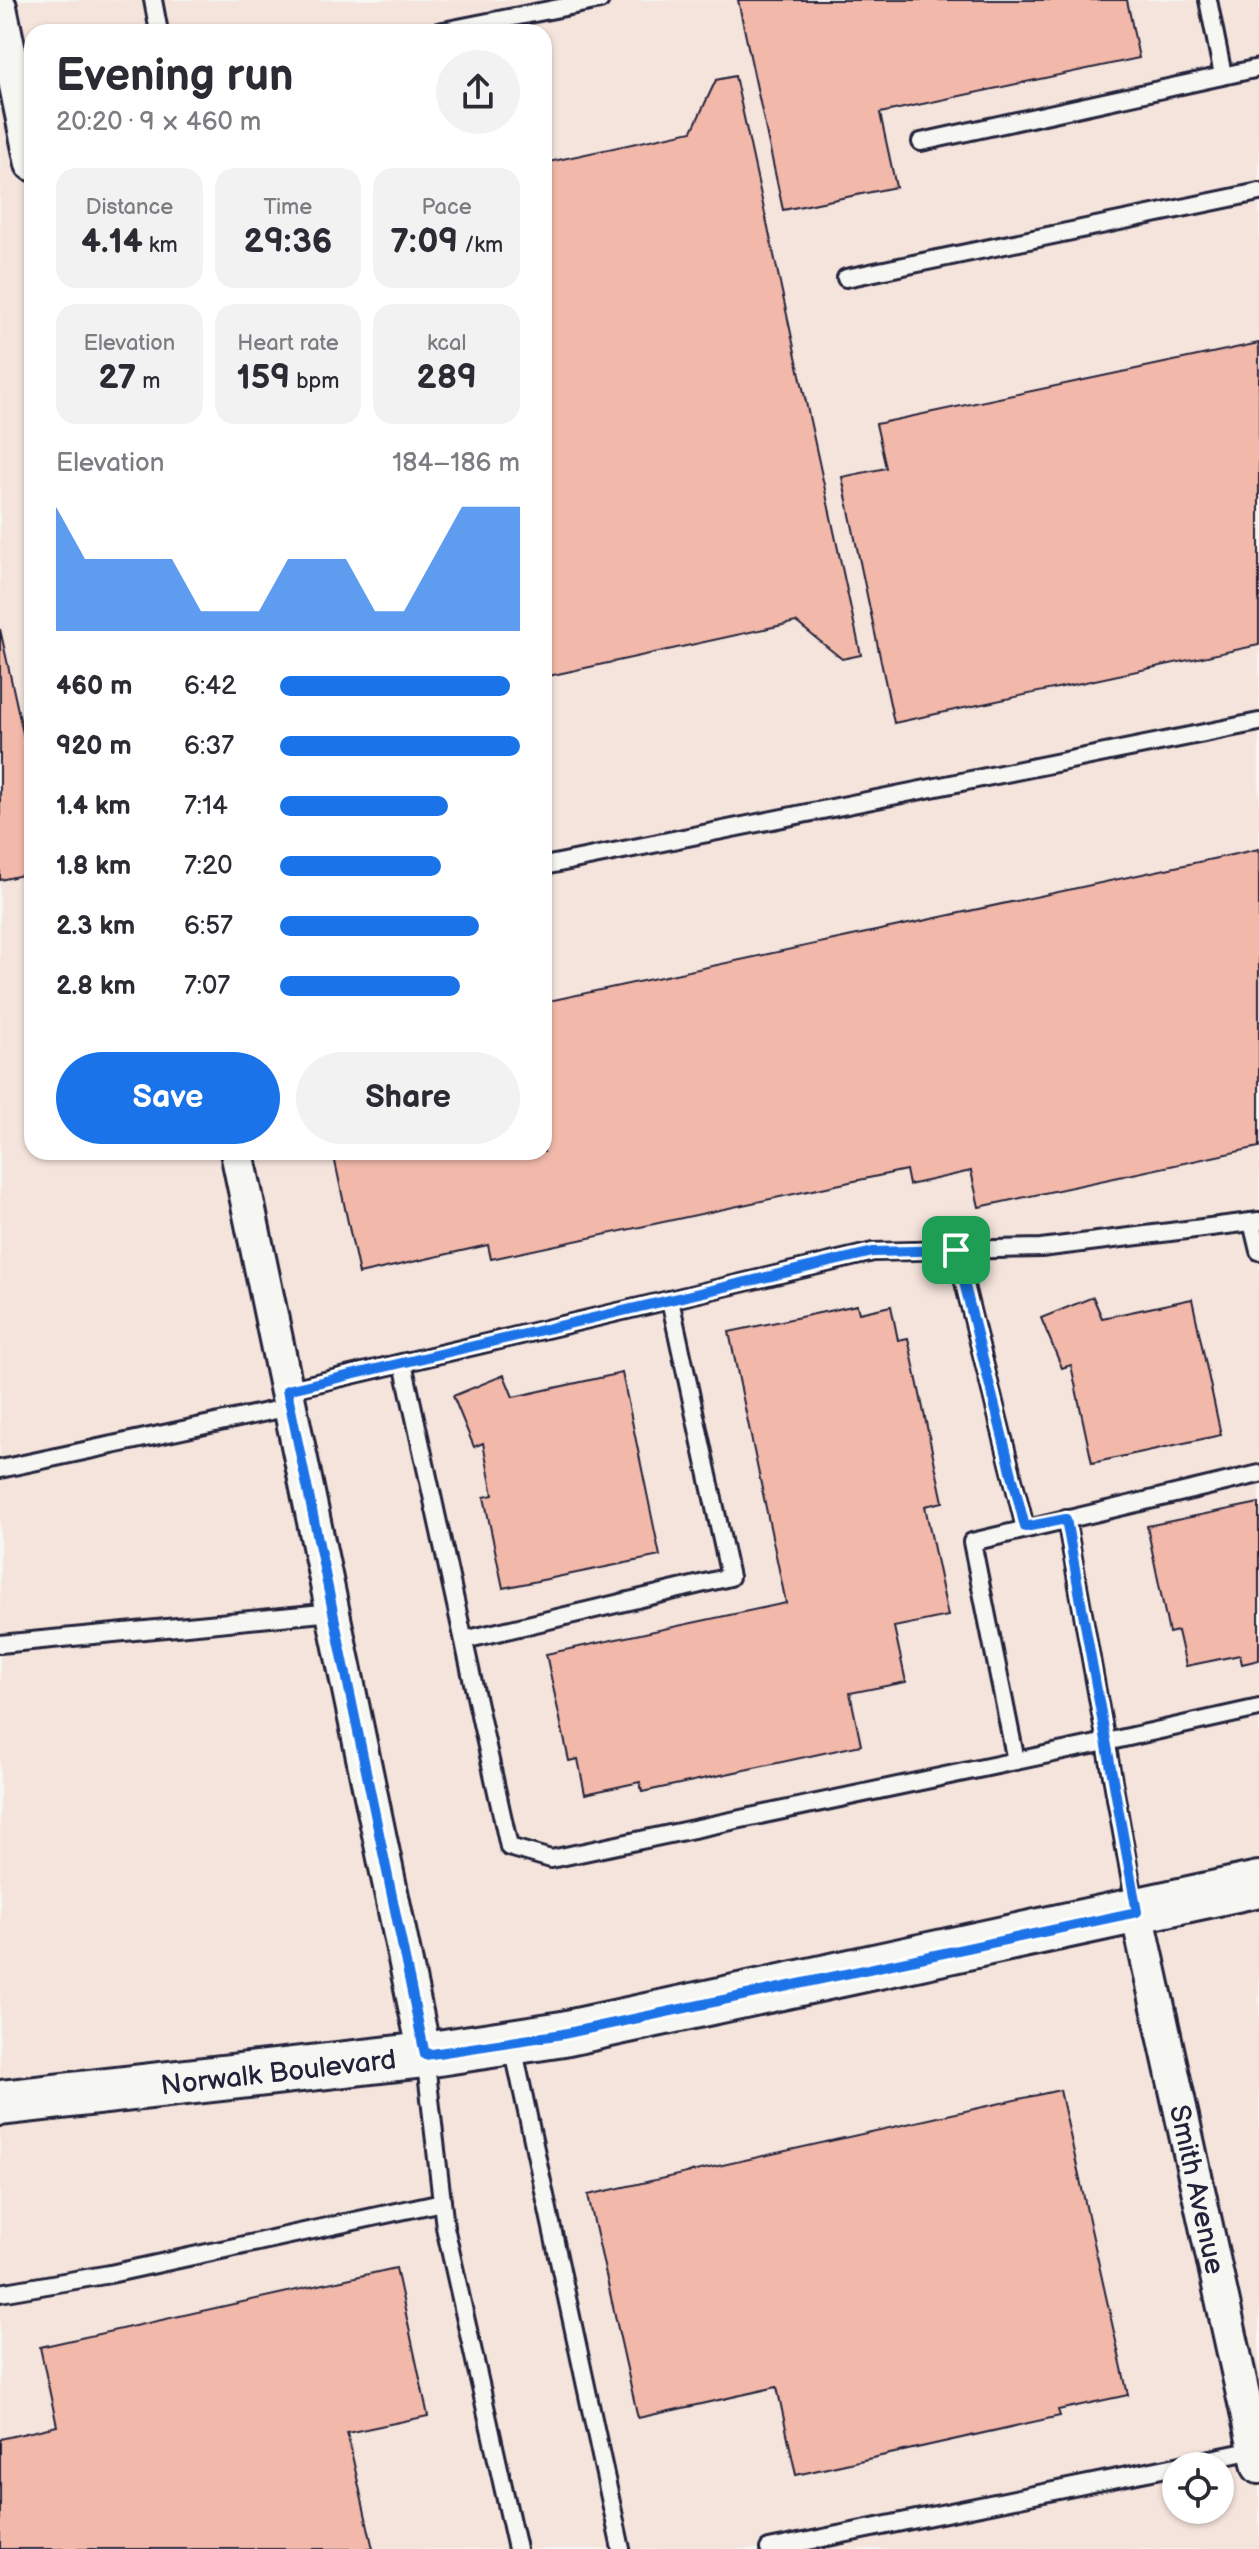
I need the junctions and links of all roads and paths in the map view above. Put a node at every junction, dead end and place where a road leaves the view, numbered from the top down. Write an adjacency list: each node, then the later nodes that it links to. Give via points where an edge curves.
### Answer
1 (153, 0): 5 (lane)
2 (600, 0): 6 (lane)
3 (1208, 0): 8 (lane)
4 (0, 7): 9 (street)
5 (158, 24)
6 (478, 24)
7 (1259, 68): 8 (lane)
8 (1223, 75): 10 (lane)
9 (24, 106)
10 (921, 142)
11 (1259, 192): 12 (lane)
12 (846, 278)
13 (1259, 722): 14 (lane)
14 (552, 864)
15 (239, 1160): 21 (street)
16 (1256, 1222): 17 (lane, via 1041,1248); 18 (lane)
17 (956, 1250): 19 (lane, via 873,1252); 25 (lane)
18 (1259, 1251)
19 (670, 1300): 20 (lane); 27 (lane, via 730,1577)
20 (403, 1363): 21 (lane); 27 (lane)
21 (288, 1398): 22 (lane); 26 (street)
22 (0, 1469)
23 (1259, 1474): 24 (lane)
24 (1066, 1519): 25 (lane); 30 (lane)
25 (1025, 1527): 31 (lane, via 972,1542)
26 (333, 1612): 28 (lane); 35 (street)
27 (464, 1640): 31 (lane, via 509,1847 551,1859)
28 (0, 1644)
29 (1259, 1708): 30 (lane)
30 (1106, 1742): 31 (lane); 33 (lane)
31 (1016, 1761)
32 (1259, 1884): 33 (main road, Norwalk Boulevard)
33 (1137, 1912): 34 (main road, Norwalk Boulevard); 39 (street, Smith Avenue)
34 (512, 2041): 35 (main road, Norwalk Boulevard); 41 (lane)
35 (425, 2055): 36 (main road, Norwalk Boulevard); 37 (lane)
36 (0, 2103)
37 (442, 2202): 38 (lane); 40 (lane)
38 (0, 2293)
39 (1257, 2458): 42 (lane)
40 (517, 2549)
41 (621, 2549)
42 (769, 2549)

